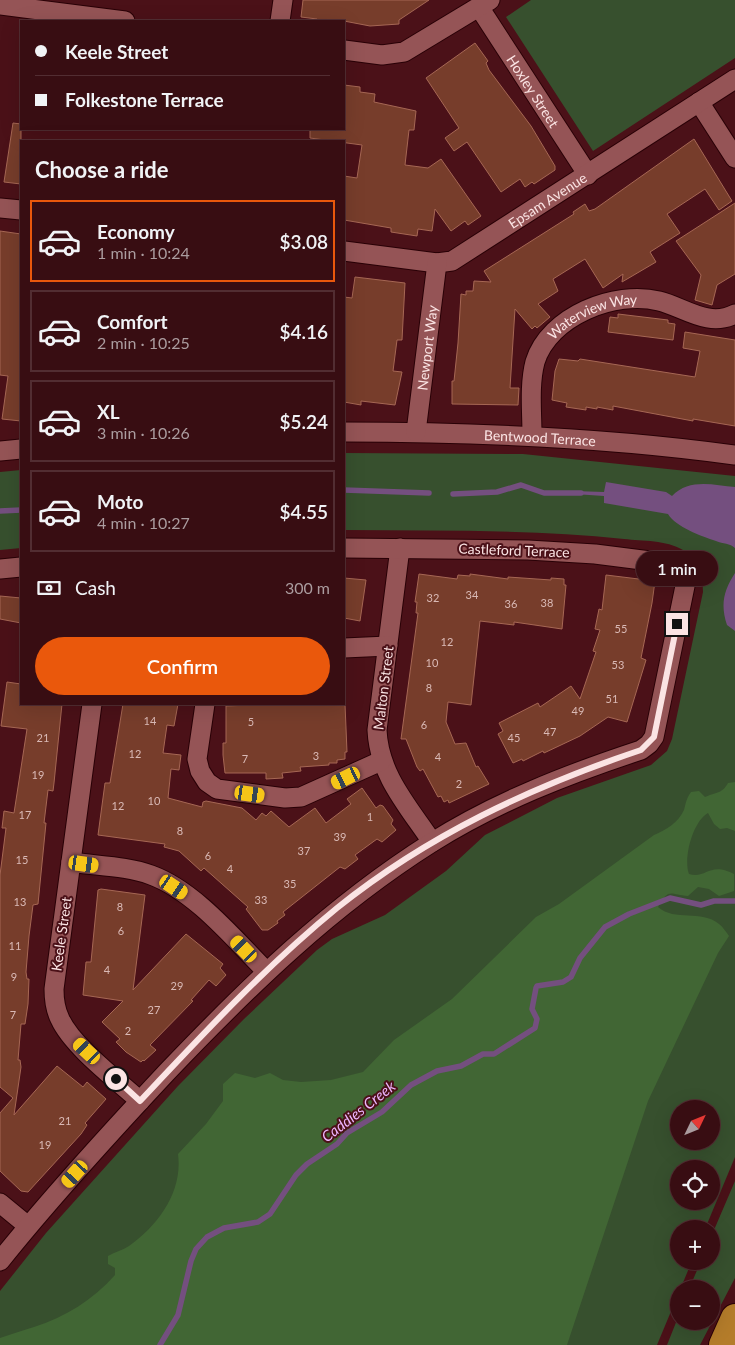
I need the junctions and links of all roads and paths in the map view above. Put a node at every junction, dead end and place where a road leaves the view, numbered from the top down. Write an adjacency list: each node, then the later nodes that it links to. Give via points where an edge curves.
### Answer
1 (282, 0): 5 (street)
2 (484, 4): 6 (street, via 404,52 382,55); 10 (street, Hoxley Street)
3 (0, 5): 4 (street)
4 (117, 20)
5 (280, 20)
6 (345, 50)
7 (735, 79): 8 (street, Epsam Avenue)
8 (699, 102): 9 (street); 10 (street, Epsam Avenue)
9 (735, 158)
10 (588, 175): 14 (street, Epsam Avenue, via 464,255)
11 (0, 208): 12 (street)
12 (20, 210)
13 (345, 251): 14 (street, Epsam Avenue)
14 (437, 264): 17 (street, Newport Way)
15 (735, 314): 18 (street, Waterview Way, via 714,320 659,301 631,298 603,302 578,316 552,335 537,358)
16 (345, 432): 17 (street, Bentwood Terrace)
17 (416, 432): 18 (street, Bentwood Terrace)
18 (532, 435): 21 (street, Bentwood Terrace)
19 (20, 449): 20 (street)
20 (0, 451)
21 (735, 455)
22 (345, 548): 23 (street, Castleford Terrace)
23 (400, 548): 26 (street, Malton Street); 31 (street, Castleford Terrace, via 528,550 666,563 680,572 685,586 654,737 649,744 641,750 514,798)
24 (20, 567): 25 (street)
25 (0, 569)
26 (388, 646): 27 (street); 30 (street, Malton Street, via 377,730)
27 (345, 648)
28 (92, 705): 32 (street, Keele Street)
29 (205, 705): 30 (street, via 197,759 207,782 217,789 285,798 301,797)
30 (381, 761): 31 (street, Malton Street, via 390,780)
31 (432, 842): 33 (street, via 339,907)
32 (71, 862): 33 (street, via 137,871 166,882 213,918); 34 (street, Keele Street, via 54,989 58,1017 72,1038)
33 (266, 971): 34 (street)
34 (140, 1101): 36 (street)
35 (0, 1203): 36 (street)
36 (28, 1226): 37 (street)
37 (0, 1261)
38 (735, 1318): 39 (highway)
39 (723, 1345)

